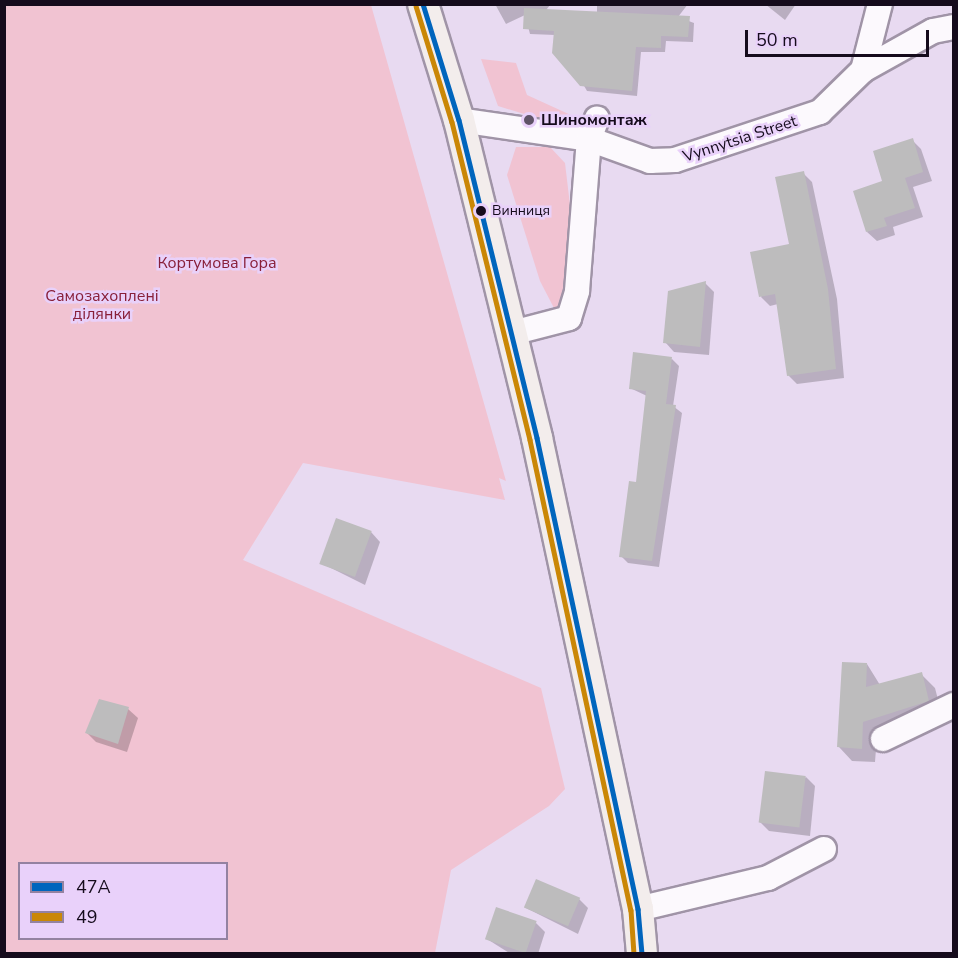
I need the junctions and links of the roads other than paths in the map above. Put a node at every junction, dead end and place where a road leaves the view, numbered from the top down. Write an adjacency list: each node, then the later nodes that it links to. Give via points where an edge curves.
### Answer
1 (423, 4): 5 (main road)
2 (880, 4): 4 (street)
3 (954, 27): 4 (street, Vynnytsia Street, via 933,31)
4 (863, 70): 6 (street, Vynnytsia Street, via 820,112 675,160 650,161)
5 (459, 120): 6 (street, Vynnytsia Street); 7 (main road)
6 (593, 128): 7 (street, via 578,291 569,318)
7 (512, 333): 11 (main road)
8 (954, 705): 9 (street)
9 (884, 739)
10 (824, 849): 11 (street, via 768,878)
11 (638, 909): 12 (main road)
12 (642, 954)

